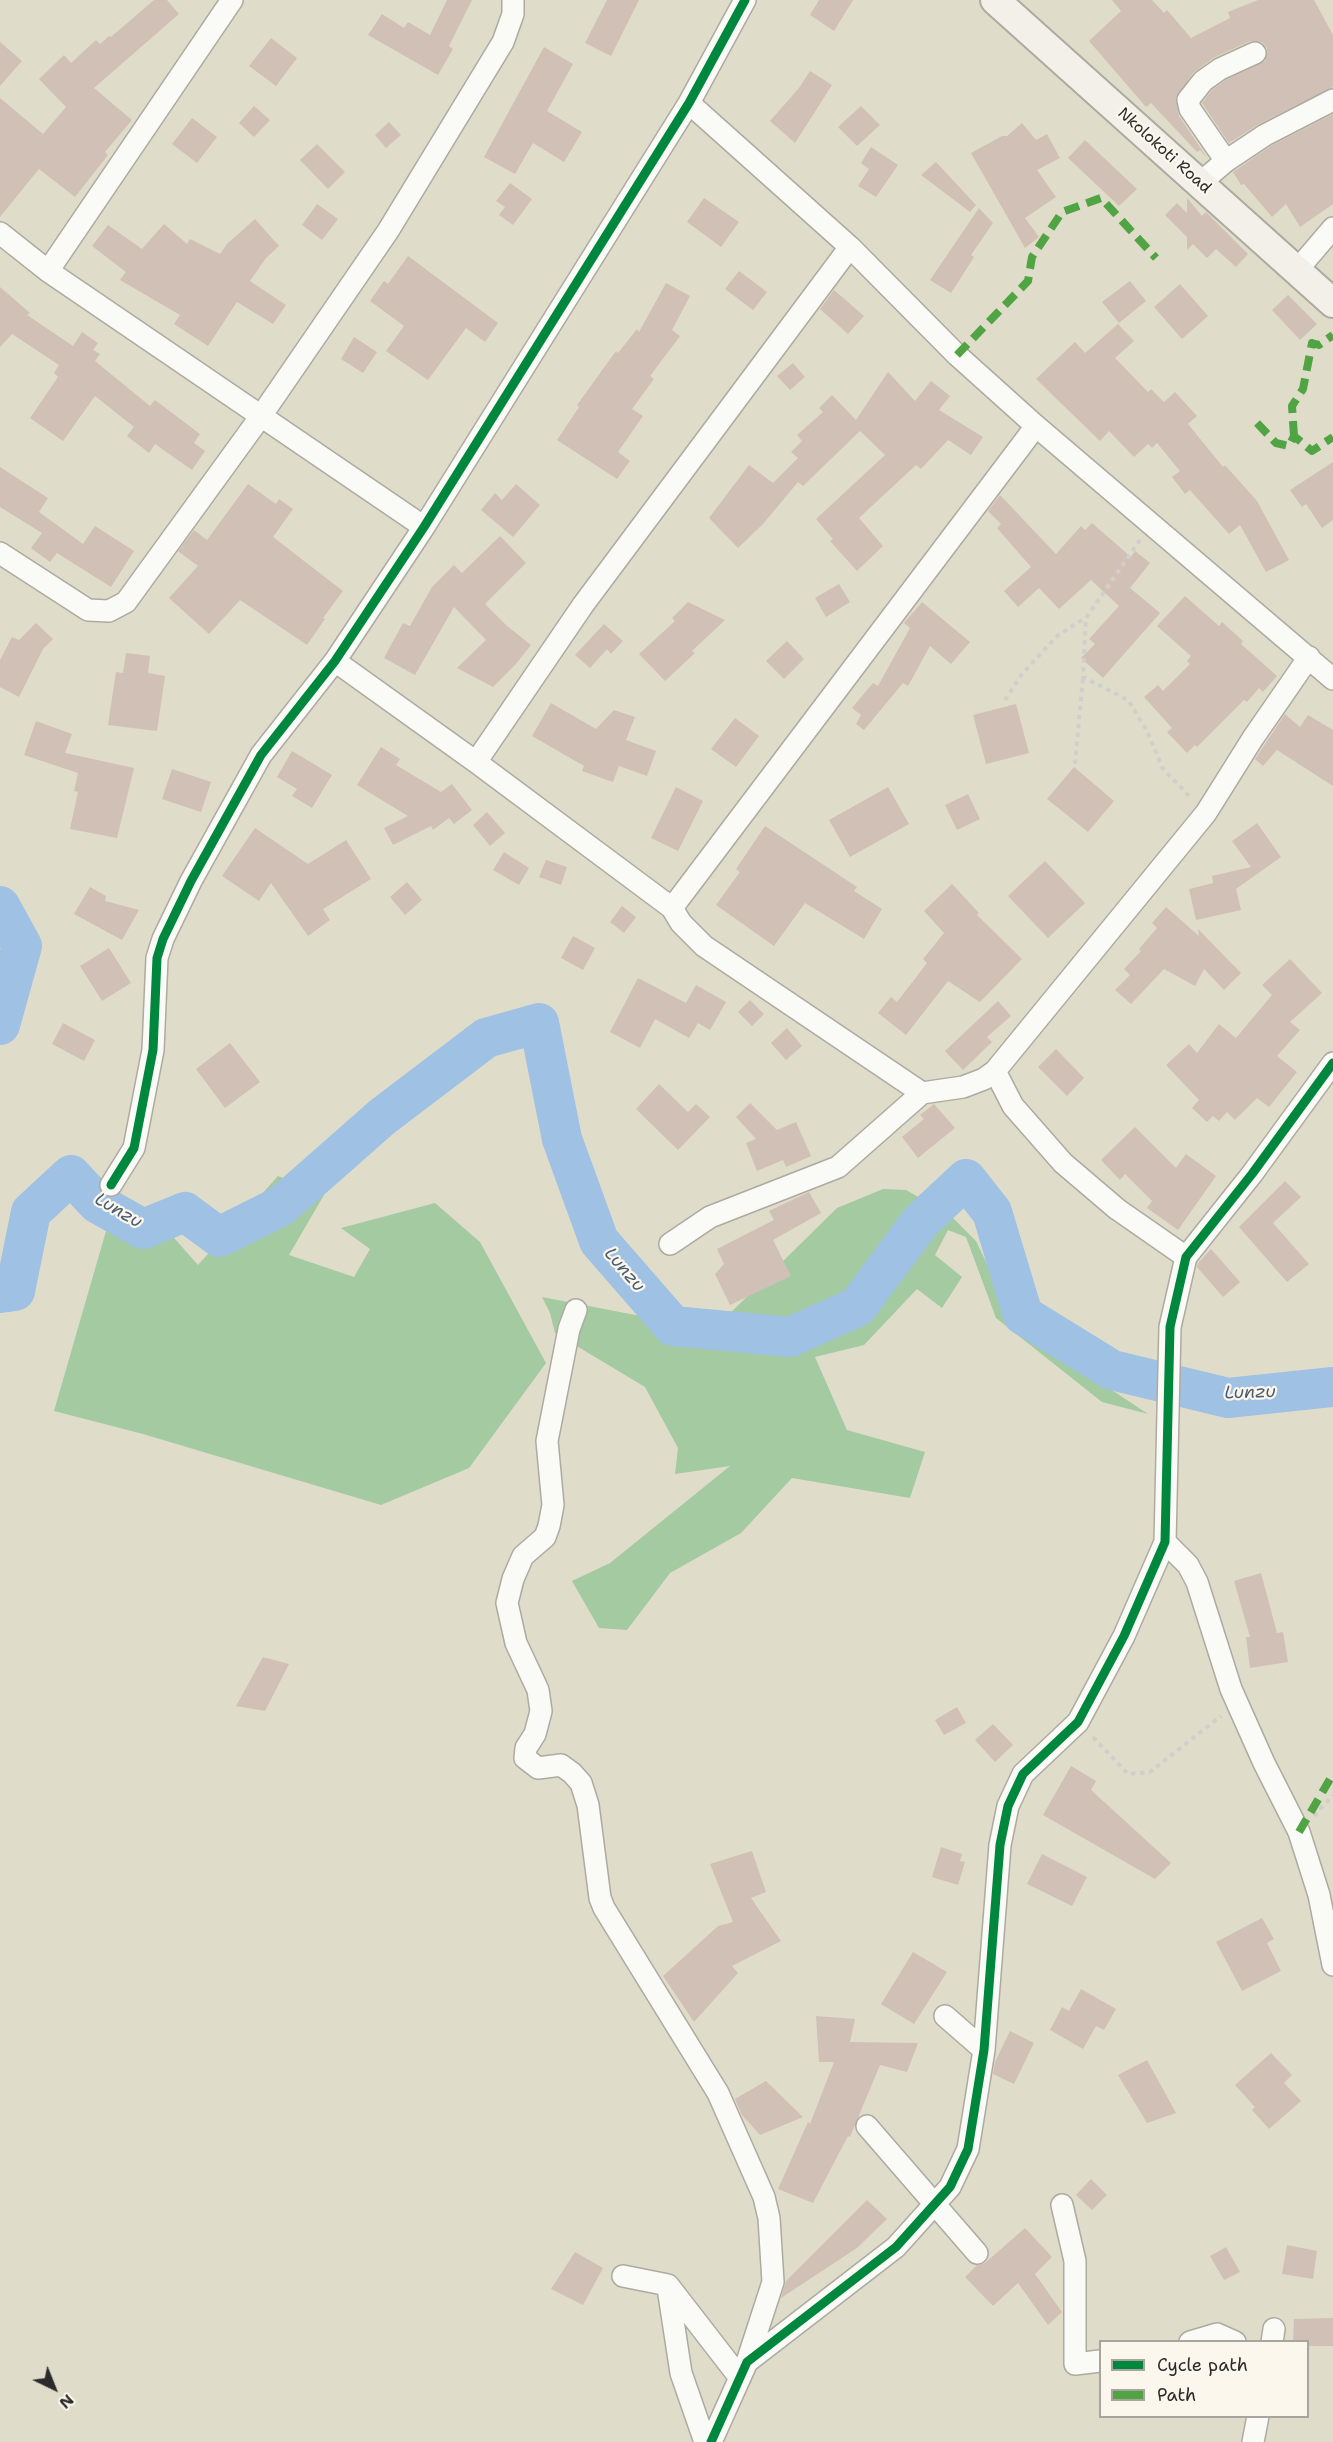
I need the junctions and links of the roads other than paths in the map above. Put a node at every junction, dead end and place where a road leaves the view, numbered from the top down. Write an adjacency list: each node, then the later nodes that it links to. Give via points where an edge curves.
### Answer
1 (232, 0): 14 (street)
2 (513, 0): 16 (street, via 513,14 503,42 406,201)
3 (745, 0): 7 (street)
4 (995, 0): 9 (main road, Nkolokoti Road)
5 (1255, 52): 8 (street, via 1211,75 1188,100 1190,109)
6 (1333, 100): 8 (street, via 1265,135)
7 (689, 103): 12 (street); 18 (street)
8 (1226, 161): 9 (street)
9 (1200, 183): 13 (main road, Nkolokoti Road)
10 (1333, 228): 13 (street)
11 (0, 233): 14 (street)
12 (850, 247): 17 (street, via 957,355); 23 (street, via 583,605)
13 (1298, 269): 15 (main road, Nkolokoti Road)
14 (48, 271): 16 (street)
15 (1333, 303)
16 (261, 416): 18 (street); 19 (street, via 126,602 109,611 88,610)
17 (1036, 426): 20 (street); 24 (street)
18 (424, 527): 21 (street)
19 (0, 553)
20 (1309, 657): 22 (street); 26 (street, via 1206,813)
21 (335, 661): 23 (street); 28 (street, via 249,775 163,939 157,958 153,1050 134,1148)
22 (1333, 679)
23 (476, 762): 24 (street)
24 (672, 908): 27 (street, via 704,946)
25 (1333, 1063): 30 (street)
26 (995, 1071): 27 (street, via 963,1087); 30 (street, via 1012,1106 1063,1163 1125,1215)
27 (922, 1093): 29 (street, via 838,1167 710,1217)
28 (111, 1185)
29 (670, 1244)
30 (1186, 1257): 32 (street, via 1170,1327)
31 (576, 1310): 45 (street, via 547,1441 553,1505 549,1526 545,1537 523,1556 507,1603 516,1643 538,1690 541,1711 525,1758 538,1768 561,1766 581,1783 588,1805 600,1898 718,2093 764,2197 770,2218 773,2282)
32 (1165, 1542): 33 (street, via 1188,1565 1197,1582 1238,1703 1299,1832 1319,1895); 35 (street, via 1124,1636 1078,1722 1023,1774 1008,1806 1000,1845)
33 (1333, 1965)
34 (945, 2016): 35 (street)
35 (984, 2050): 37 (street, via 968,2148 950,2187)
36 (867, 2126): 37 (street)
37 (934, 2204): 39 (street); 45 (street, via 896,2247)
38 (1062, 2205): 44 (street, via 1075,2261 1075,2364)
39 (977, 2253)
40 (623, 2276): 41 (street)
41 (668, 2284): 45 (street); 47 (street, via 681,2373)
42 (1197, 2340): 43 (street, via 1217,2334)
43 (1230, 2340)
44 (1099, 2361)
45 (743, 2370): 48 (street)
46 (1258, 2418): 49 (street)
47 (705, 2442)
48 (711, 2442)
49 (1253, 2442)

